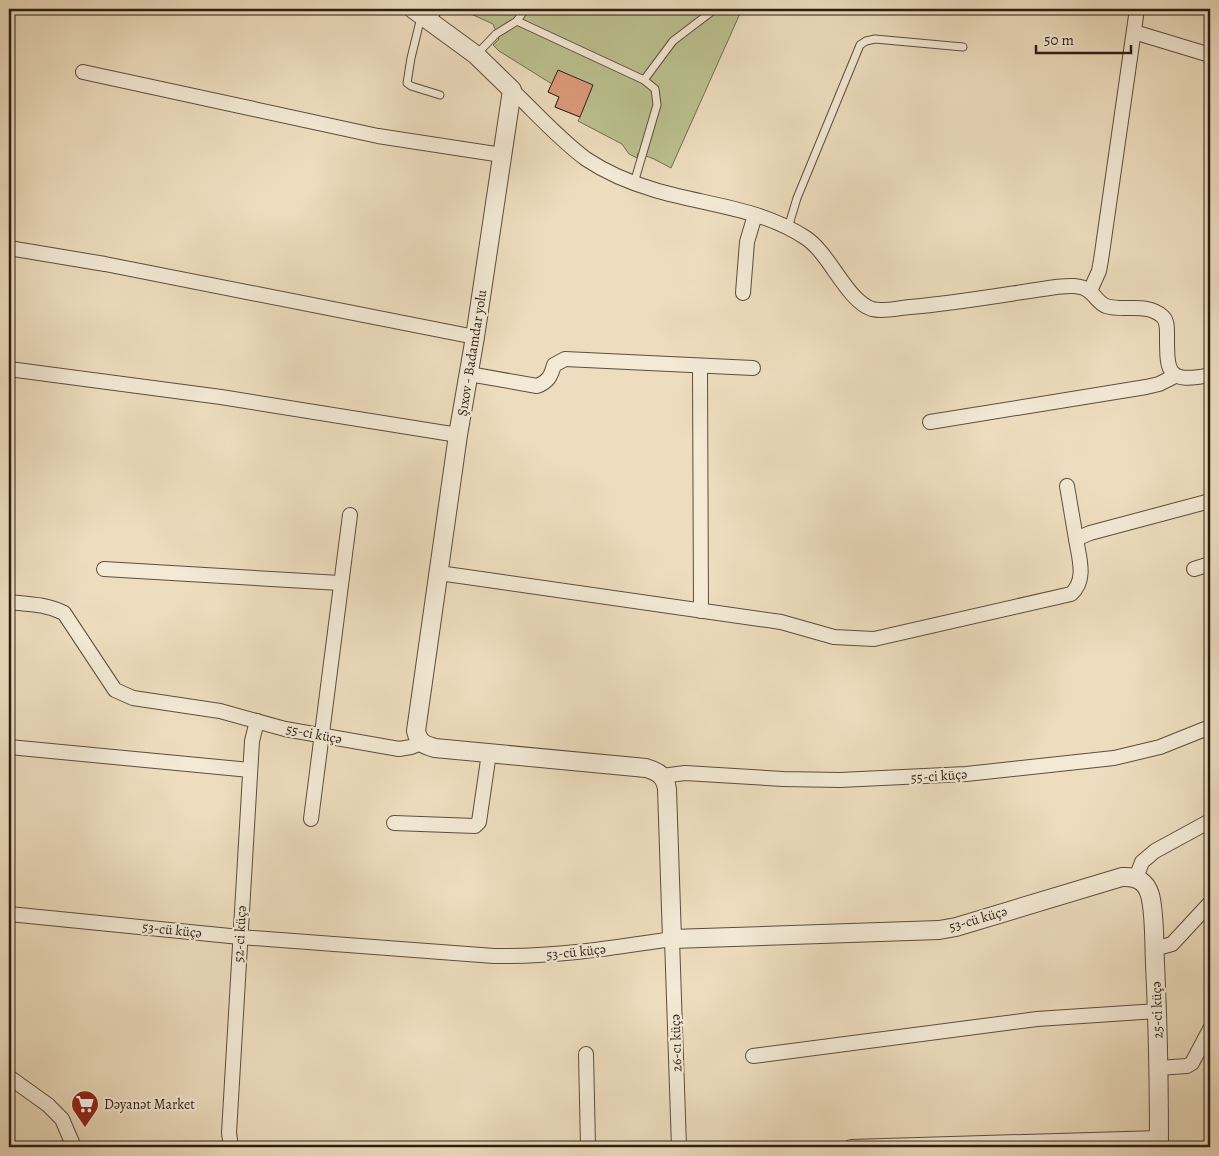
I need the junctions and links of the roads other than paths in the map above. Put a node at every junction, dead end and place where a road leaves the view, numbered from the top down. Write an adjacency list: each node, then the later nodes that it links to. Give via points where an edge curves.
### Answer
1 (525, 9): 6 (lane)
2 (715, 9): 4 (lane)
3 (1137, 9): 7 (street)
4 (706, 12): 12 (lane, via 673,41)
5 (426, 14): 9 (street); 14 (lane, via 410,58 406,83)
6 (517, 21): 9 (lane, via 496,34); 12 (lane)
7 (1134, 32): 10 (street); 20 (street, via 1101,260)
8 (963, 47): 18 (lane, via 875,39 860,45 797,198)
9 (476, 55): 13 (street)
10 (1210, 55)
11 (83, 72): 15 (street, via 378,136)
12 (644, 80): 16 (lane, via 655,89 657,105)
13 (512, 90): 15 (street, Şıxov - Badamdar yolu); 16 (street, via 587,159)
14 (440, 95)
15 (502, 154): 22 (street, Şıxov - Badamdar yolu)
16 (634, 183): 17 (street)
17 (755, 215): 18 (street); 21 (street, via 747,242)
18 (788, 228): 20 (street, via 816,246 851,293 872,309 931,305 1056,286)
19 (9, 248): 22 (street)
20 (1090, 291): 28 (street, via 1099,303 1107,306 1140,308 1163,317 1167,325 1167,363)
21 (743, 293)
22 (475, 337): 26 (street, Şıxov - Badamdar yolu)
23 (700, 366): 24 (street); 26 (street, via 565,359 554,365 546,383 538,386); 41 (street)
24 (753, 368)
25 (9, 369): 30 (street, via 221,397)
26 (469, 374): 30 (street, Şıxov - Badamdar yolu)
27 (1210, 375): 28 (street, via 1193,378)
28 (1175, 376): 29 (street, via 1146,387)
29 (930, 422)
30 (458, 435): 38 (street, Şıxov - Badamdar yolu)
31 (1066, 486): 34 (street)
32 (1210, 501): 34 (street)
33 (350, 515): 39 (street)
34 (1076, 539): 41 (street, via 1081,577 1078,588 1071,594 874,639 834,637 781,622)
35 (1210, 564): 37 (street)
36 (104, 569): 39 (street)
37 (1194, 569)
38 (439, 573): 41 (street); 45 (street, Şıxov - Badamdar yolu, via 416,731)
39 (340, 583): 44 (street)
40 (9, 602): 42 (street, 55-ci küçə, via 40,604 64,613 115,690 123,694)
41 (701, 611)
42 (257, 721): 44 (street, 55-ci küçə); 48 (street, 52-ci küçə)
43 (1210, 727): 49 (street, 55-ci küçə, via 1160,746 1114,758 939,776 840,780 685,772)
44 (321, 736): 45 (street, 55-ci küçə, via 399,749); 50 (street)
45 (421, 743): 47 (street, 55-ci küçə, via 435,748)
46 (9, 747): 48 (street)
47 (489, 753): 49 (street, 55-ci küçə, via 646,768); 52 (street, via 479,822 475,826)
48 (250, 770): 56 (street, 52-ci küçə)
49 (662, 776): 57 (street, via 667,789)
50 (311, 819)
51 (1210, 821): 53 (street, via 1155,851 1142,862)
52 (394, 823)
53 (1136, 878): 57 (street, 53-cü küçə, via 1122,877 939,930); 58 (street, 25-ci küçə, via 1150,896)
54 (1210, 903): 58 (street, via 1172,944)
55 (9, 914): 56 (street, 53-cü küçə)
56 (240, 937): 57 (street, 53-cü küçə, via 494,956 590,952); 67 (street, 52-ci küçə, via 229,1133)
57 (672, 939): 69 (street, 26-cı küçə)
58 (1154, 949): 59 (street, 25-ci küçə)
59 (1157, 1011): 62 (street, via 1037,1019); 63 (street, 25-ci küçə)
60 (1210, 1029): 63 (street, via 1192,1063)
61 (586, 1054): 68 (street)
62 (753, 1056)
63 (1158, 1068): 65 (street, 25-ci küçə)
64 (9, 1077): 66 (street, via 62,1118)
65 (1159, 1142): 70 (street)
66 (74, 1147)
67 (231, 1147)
68 (588, 1147)
69 (679, 1147)
70 (851, 1147)

